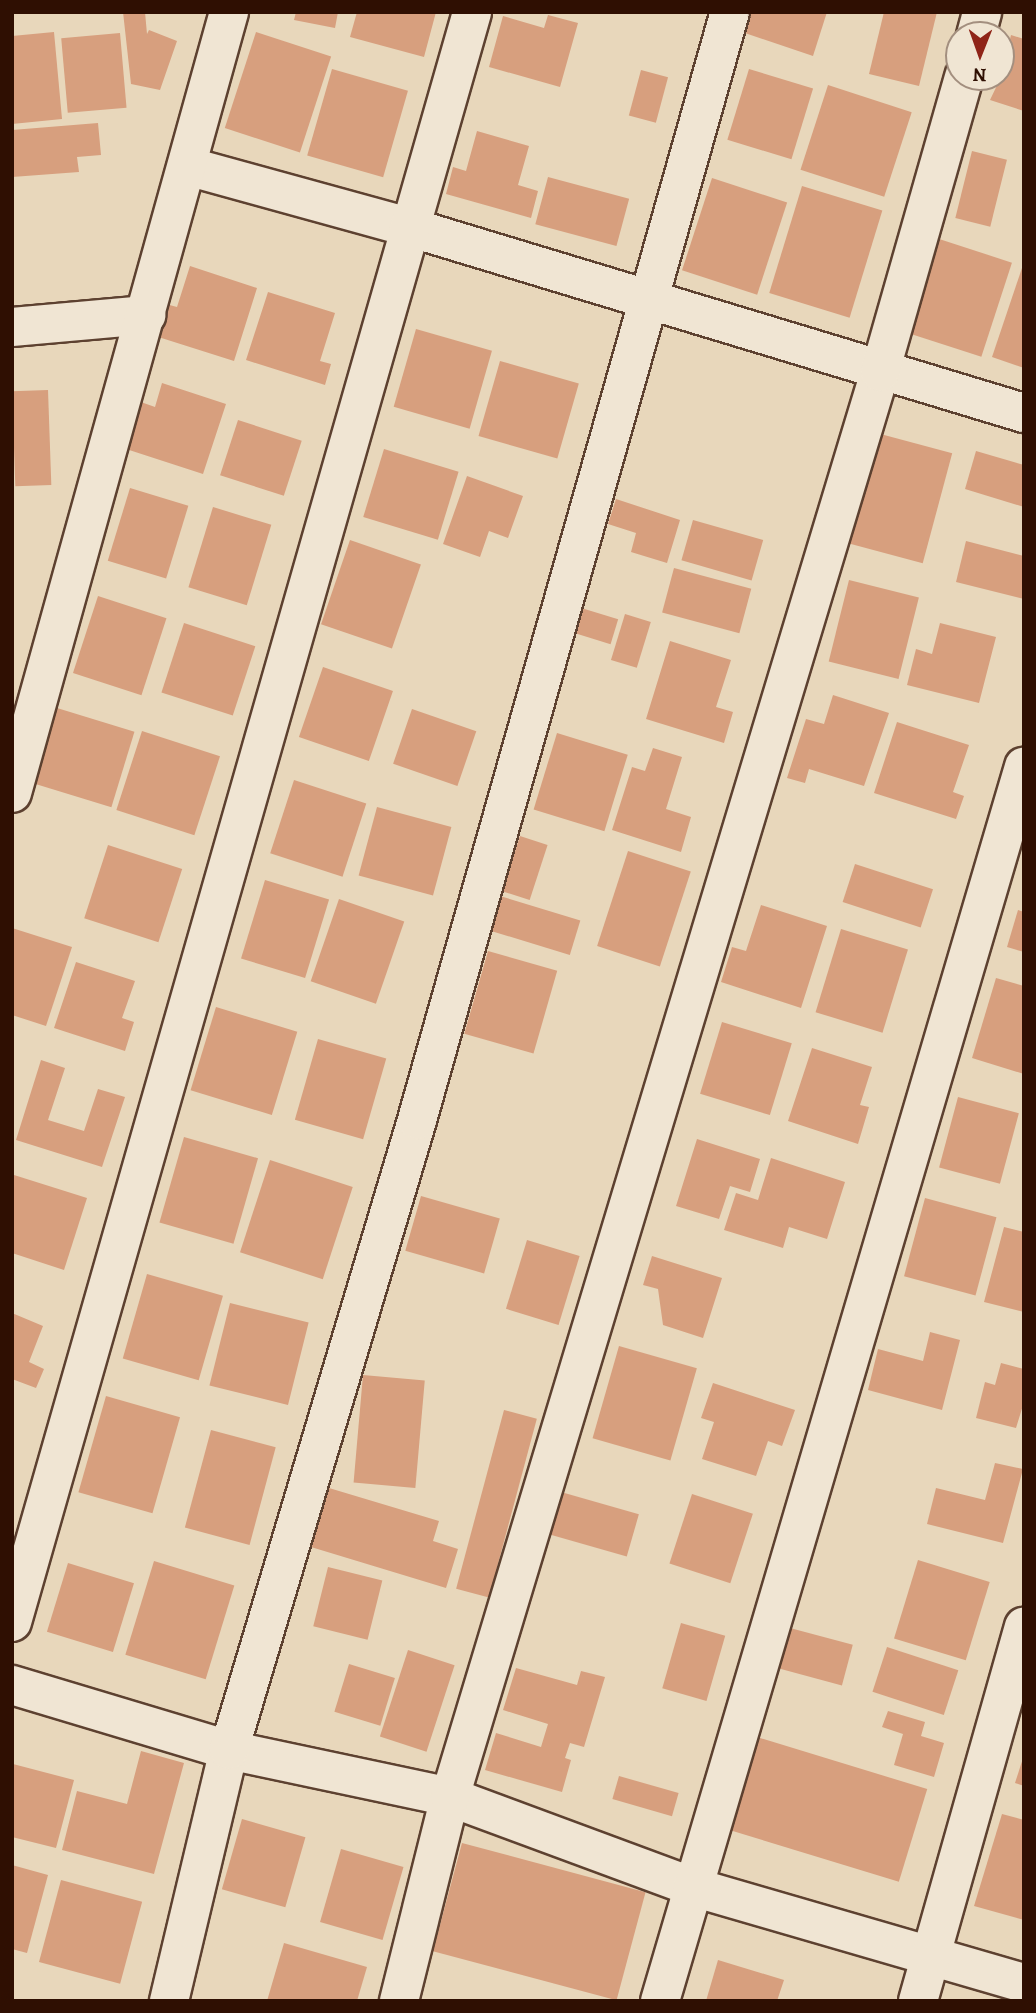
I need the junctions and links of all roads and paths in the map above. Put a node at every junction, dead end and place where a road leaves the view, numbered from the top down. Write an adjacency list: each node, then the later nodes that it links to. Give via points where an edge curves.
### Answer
1 (229, 12): 5 (street)
2 (472, 12): 6 (street)
3 (730, 12): 7 (street)
4 (960, 91): 10 (street)
5 (187, 166): 6 (street); 8 (street)
6 (410, 227): 7 (street); 15 (street)
7 (652, 301): 10 (street); 18 (street, via 417,1120)
8 (146, 315): 9 (street); 12 (street)
9 (12, 327)
10 (880, 372): 11 (street); 19 (street)
11 (1024, 413)
12 (28, 678): 14 (street)
13 (1024, 767): 20 (street)
14 (12, 793)
15 (12, 1622)
16 (1024, 1627): 21 (street)
17 (12, 1685): 18 (street)
18 (229, 1750): 19 (street); 23 (street)
19 (450, 1797): 20 (street); 24 (street)
20 (693, 1887): 21 (street); 25 (street)
21 (928, 1954): 22 (street); 26 (street)
22 (1024, 1983)
23 (169, 2001)
24 (399, 2001)
25 (660, 2001)
26 (918, 2001)

